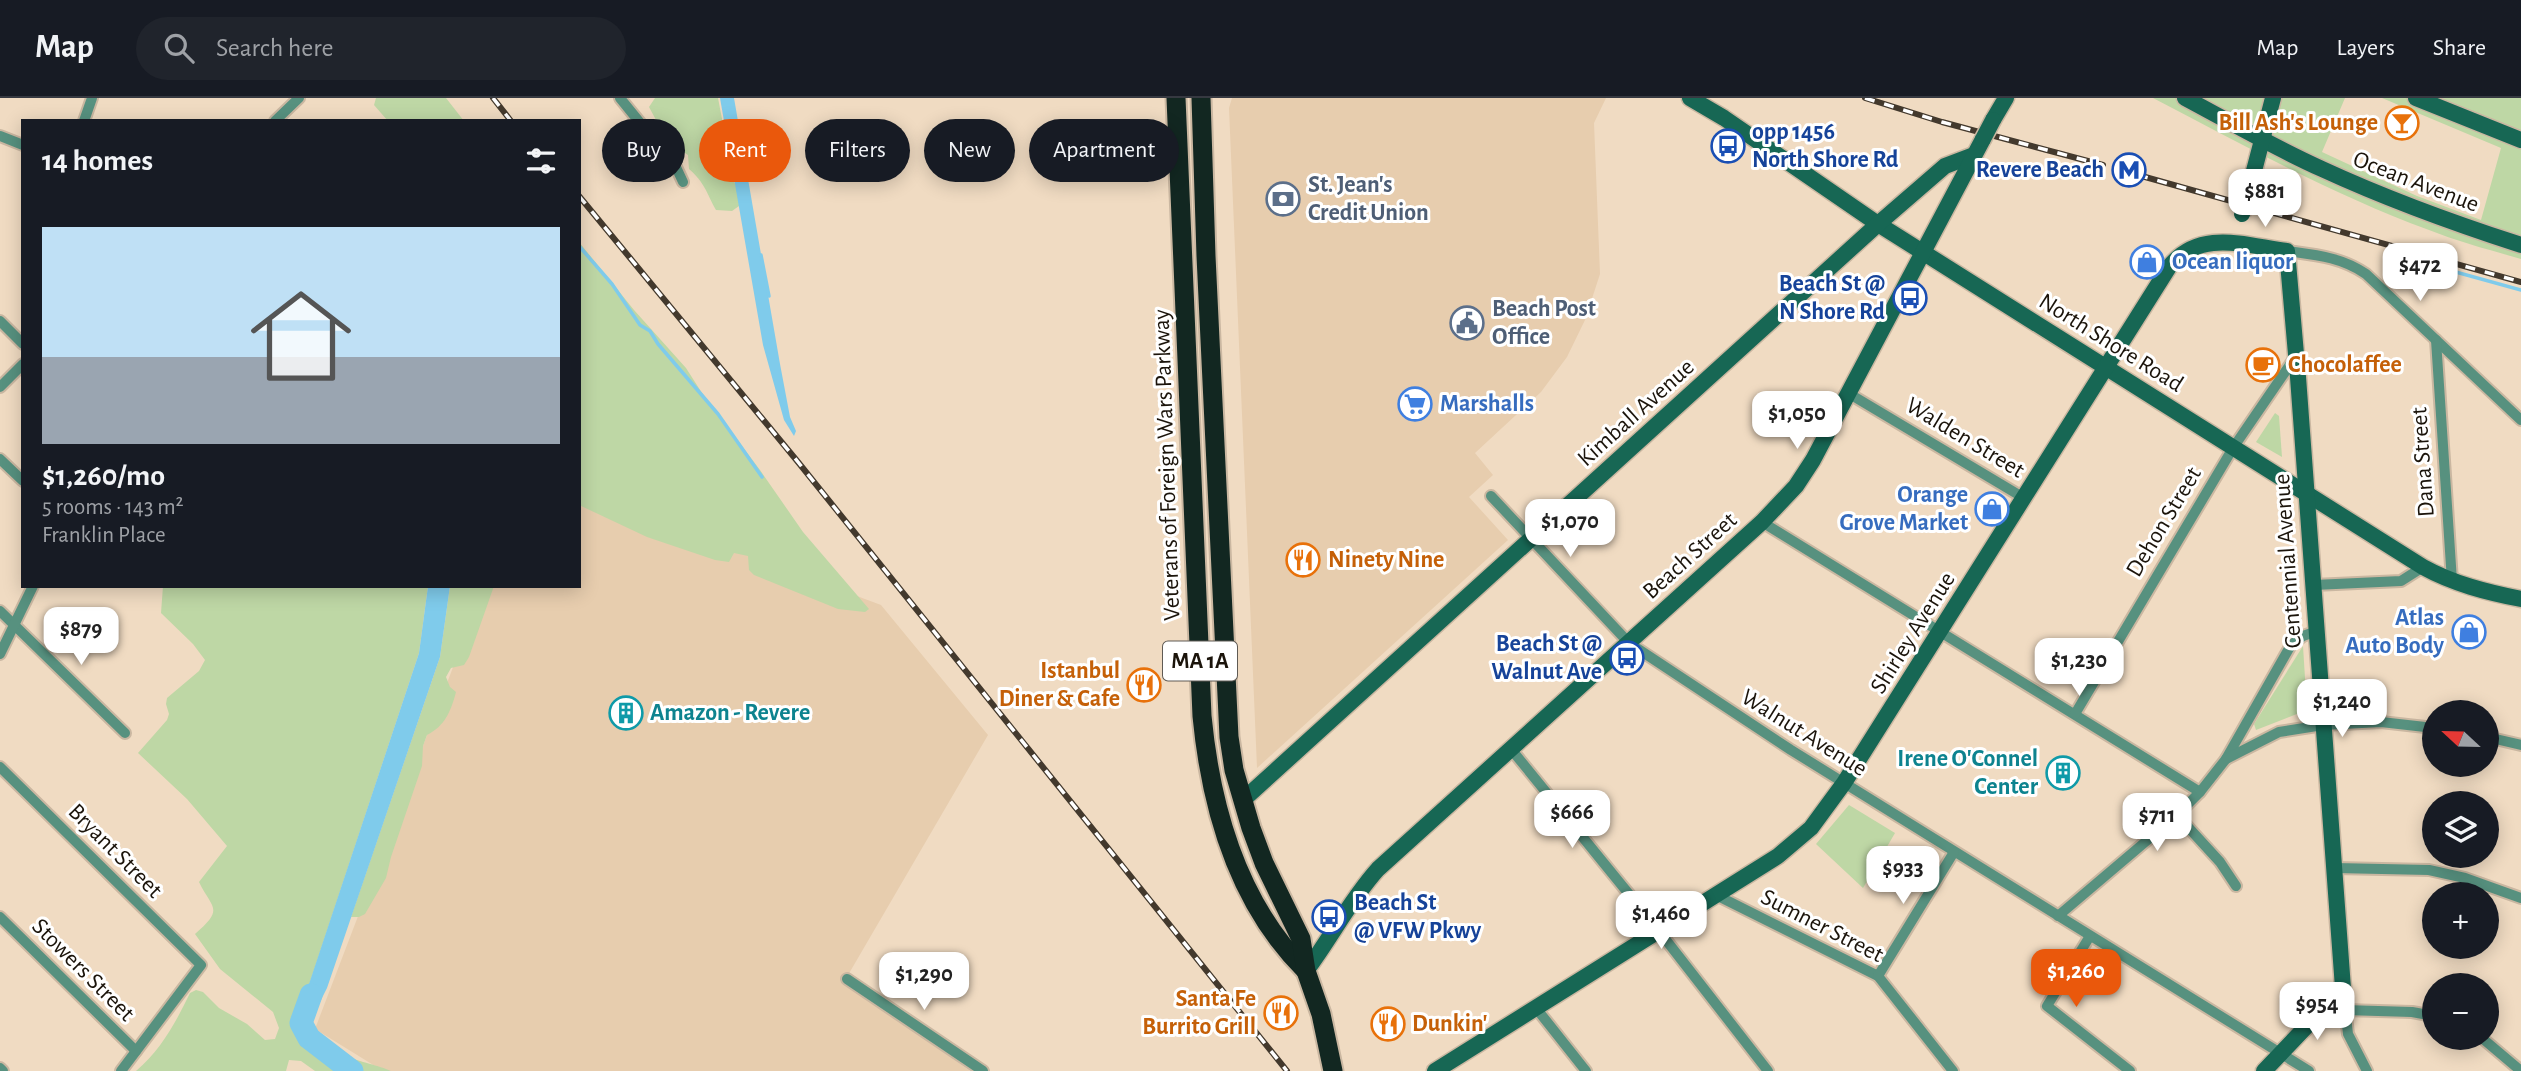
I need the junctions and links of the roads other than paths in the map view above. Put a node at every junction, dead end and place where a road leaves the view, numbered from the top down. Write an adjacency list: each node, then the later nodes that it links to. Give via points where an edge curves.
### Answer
1 (92, 98): 11 (street)
2 (299, 98): 12 (street)
3 (620, 98): 13 (street)
4 (1176, 98): 74 (highway, Veterans of Foreign Wars Parkway / MA 1A, via 1206,756 1217,812 1242,875 1276,936)
5 (1201, 98): 63 (highway, Veterans of Foreign Wars Parkway / MA 1A, via 1225,687 1234,770)
6 (1690, 98): 19 (street, North Shore Road)
7 (2006, 98): 18 (street, Beach Street, bridge)
8 (2185, 98): 15 (street, Ocean Avenue)
9 (2273, 98): 15 (street)
10 (2416, 98): 16 (street)
11 (85, 119)
12 (277, 119)
13 (637, 119)
14 (0, 136): 17 (street)
15 (2262, 138): 20 (street, bridge); 21 (street, Ocean Avenue, via 2384,197)
16 (2521, 140)
17 (21, 144)
18 (1974, 155): 19 (street, Kimball Avenue, via 1945,166); 23 (street, Beach Street)
19 (1878, 224): 23 (street, North Shore Road); 40 (street, Kimball Avenue)
20 (2236, 241): 22 (street, Shirley Avenue); 29 (street, Shirley Avenue, via 2194,247 2174,261)
21 (2521, 245)
22 (2287, 251): 25 (street, via 2331,257 2355,266); 27 (street, Centennial Avenue)
23 (1923, 252): 29 (street, North Shore Road); 31 (street, Beach Street)
24 (0, 321): 26 (street)
25 (2436, 340): 32 (street); 42 (street, Dana Street)
26 (21, 342)
27 (2297, 355): 33 (street, Dehon Street); 36 (street, Centennial Avenue)
28 (21, 366): 30 (street)
29 (2106, 368): 33 (street, North Shore Road); 38 (street, Shirley Avenue)
30 (0, 387)
31 (1849, 393): 38 (street, Walden Street); 39 (street, Beach Street, via 1801,478)
32 (2521, 420)
33 (2233, 448): 36 (street, North Shore Road); 52 (street, Dehon Street)
34 (0, 460): 35 (street)
35 (21, 479)
36 (2305, 493): 41 (street, North Shore Road); 43 (street, Centennial Avenue)
37 (1491, 496): 40 (street, Walnut Avenue)
38 (2024, 498): 49 (street, Shirley Avenue)
39 (1762, 522): 49 (street); 50 (street, Beach Street)
40 (1530, 539): 50 (street, Walnut Avenue); 63 (street, Kimball Avenue)
41 (2423, 567): 42 (street, North Shore Road); 43 (street, via 2401,581)
42 (2452, 581): 45 (street, North Shore Road)
43 (2314, 585): 48 (street, Centennial Avenue)
44 (32, 588): 47 (street)
45 (2521, 599)
46 (0, 611): 47 (street)
47 (14, 624): 51 (street); 55 (street)
48 (2317, 631): 53 (street, Centennial Avenue); 59 (street, via 2291,645)
49 (1941, 633): 52 (street); 61 (street, Shirley Avenue)
50 (1629, 643): 58 (street, Beach Street); 61 (street, Walnut Avenue)
51 (0, 654)
52 (2075, 714): 62 (street)
53 (2323, 725): 54 (street, via 2381,722); 59 (street, via 2279,732); 66 (street, Centennial Avenue)
54 (2422, 727)
55 (125, 733)
56 (2499, 740): 57 (street)
57 (2521, 745)
58 (1511, 750): 72 (street); 74 (street, Beach Street, via 1373,875)
59 (2225, 759): 62 (street)
60 (0, 767): 82 (street, Bryant Street, via 201,965)
61 (1844, 783): 65 (street, Walnut Avenue); 68 (street, Shirley Avenue, via 1796,843)
62 (2200, 792): 64 (street)
63 (1243, 800): 74 (highway, Veterans of Foreign Wars Parkway / MA 1A, via 1264,863 1298,929)
64 (2177, 815): 67 (street); 70 (street)
65 (1954, 852): 70 (street, Walnut Avenue); 75 (street)
66 (2335, 869): 69 (street, via 2430,870); 77 (street, Centennial Avenue)
67 (2236, 886)
68 (1716, 895): 72 (street, Shirley Avenue); 75 (street, Sumner Street)
69 (2521, 898)
70 (2058, 916): 73 (street, Walnut Avenue)
71 (0, 917): 82 (street, Stowers Street)
72 (1658, 931): 78 (street, Shirley Avenue); 89 (street)
73 (2090, 936): 83 (street, Walnut Avenue); 91 (street, via 2047,1006)
74 (1306, 971): 86 (highway, Veterans of Foreign Wars Parkway / MA 1A)
75 (1878, 976): 90 (street, Sumner Street)
76 (847, 979): 85 (street)
77 (2343, 988): 79 (street, Centennial Avenue); 83 (street)
78 (1536, 1007): 87 (street, Shirley Avenue); 88 (street)
79 (2344, 1010): 80 (street); 94 (street, Centennial Avenue, via 2348,1034)
80 (2422, 1014)
81 (2496, 1050): 95 (street)
82 (136, 1052): 84 (street)
83 (2280, 1054): 92 (street); 93 (street, Walnut Avenue)
84 (121, 1071)
85 (983, 1071)
86 (1333, 1071)
87 (1434, 1071)
88 (1586, 1071)
89 (1768, 1071)
90 (1953, 1071)
91 (2130, 1071)
92 (2264, 1071)
93 (2309, 1071)
94 (2367, 1071)
95 (2521, 1071)

